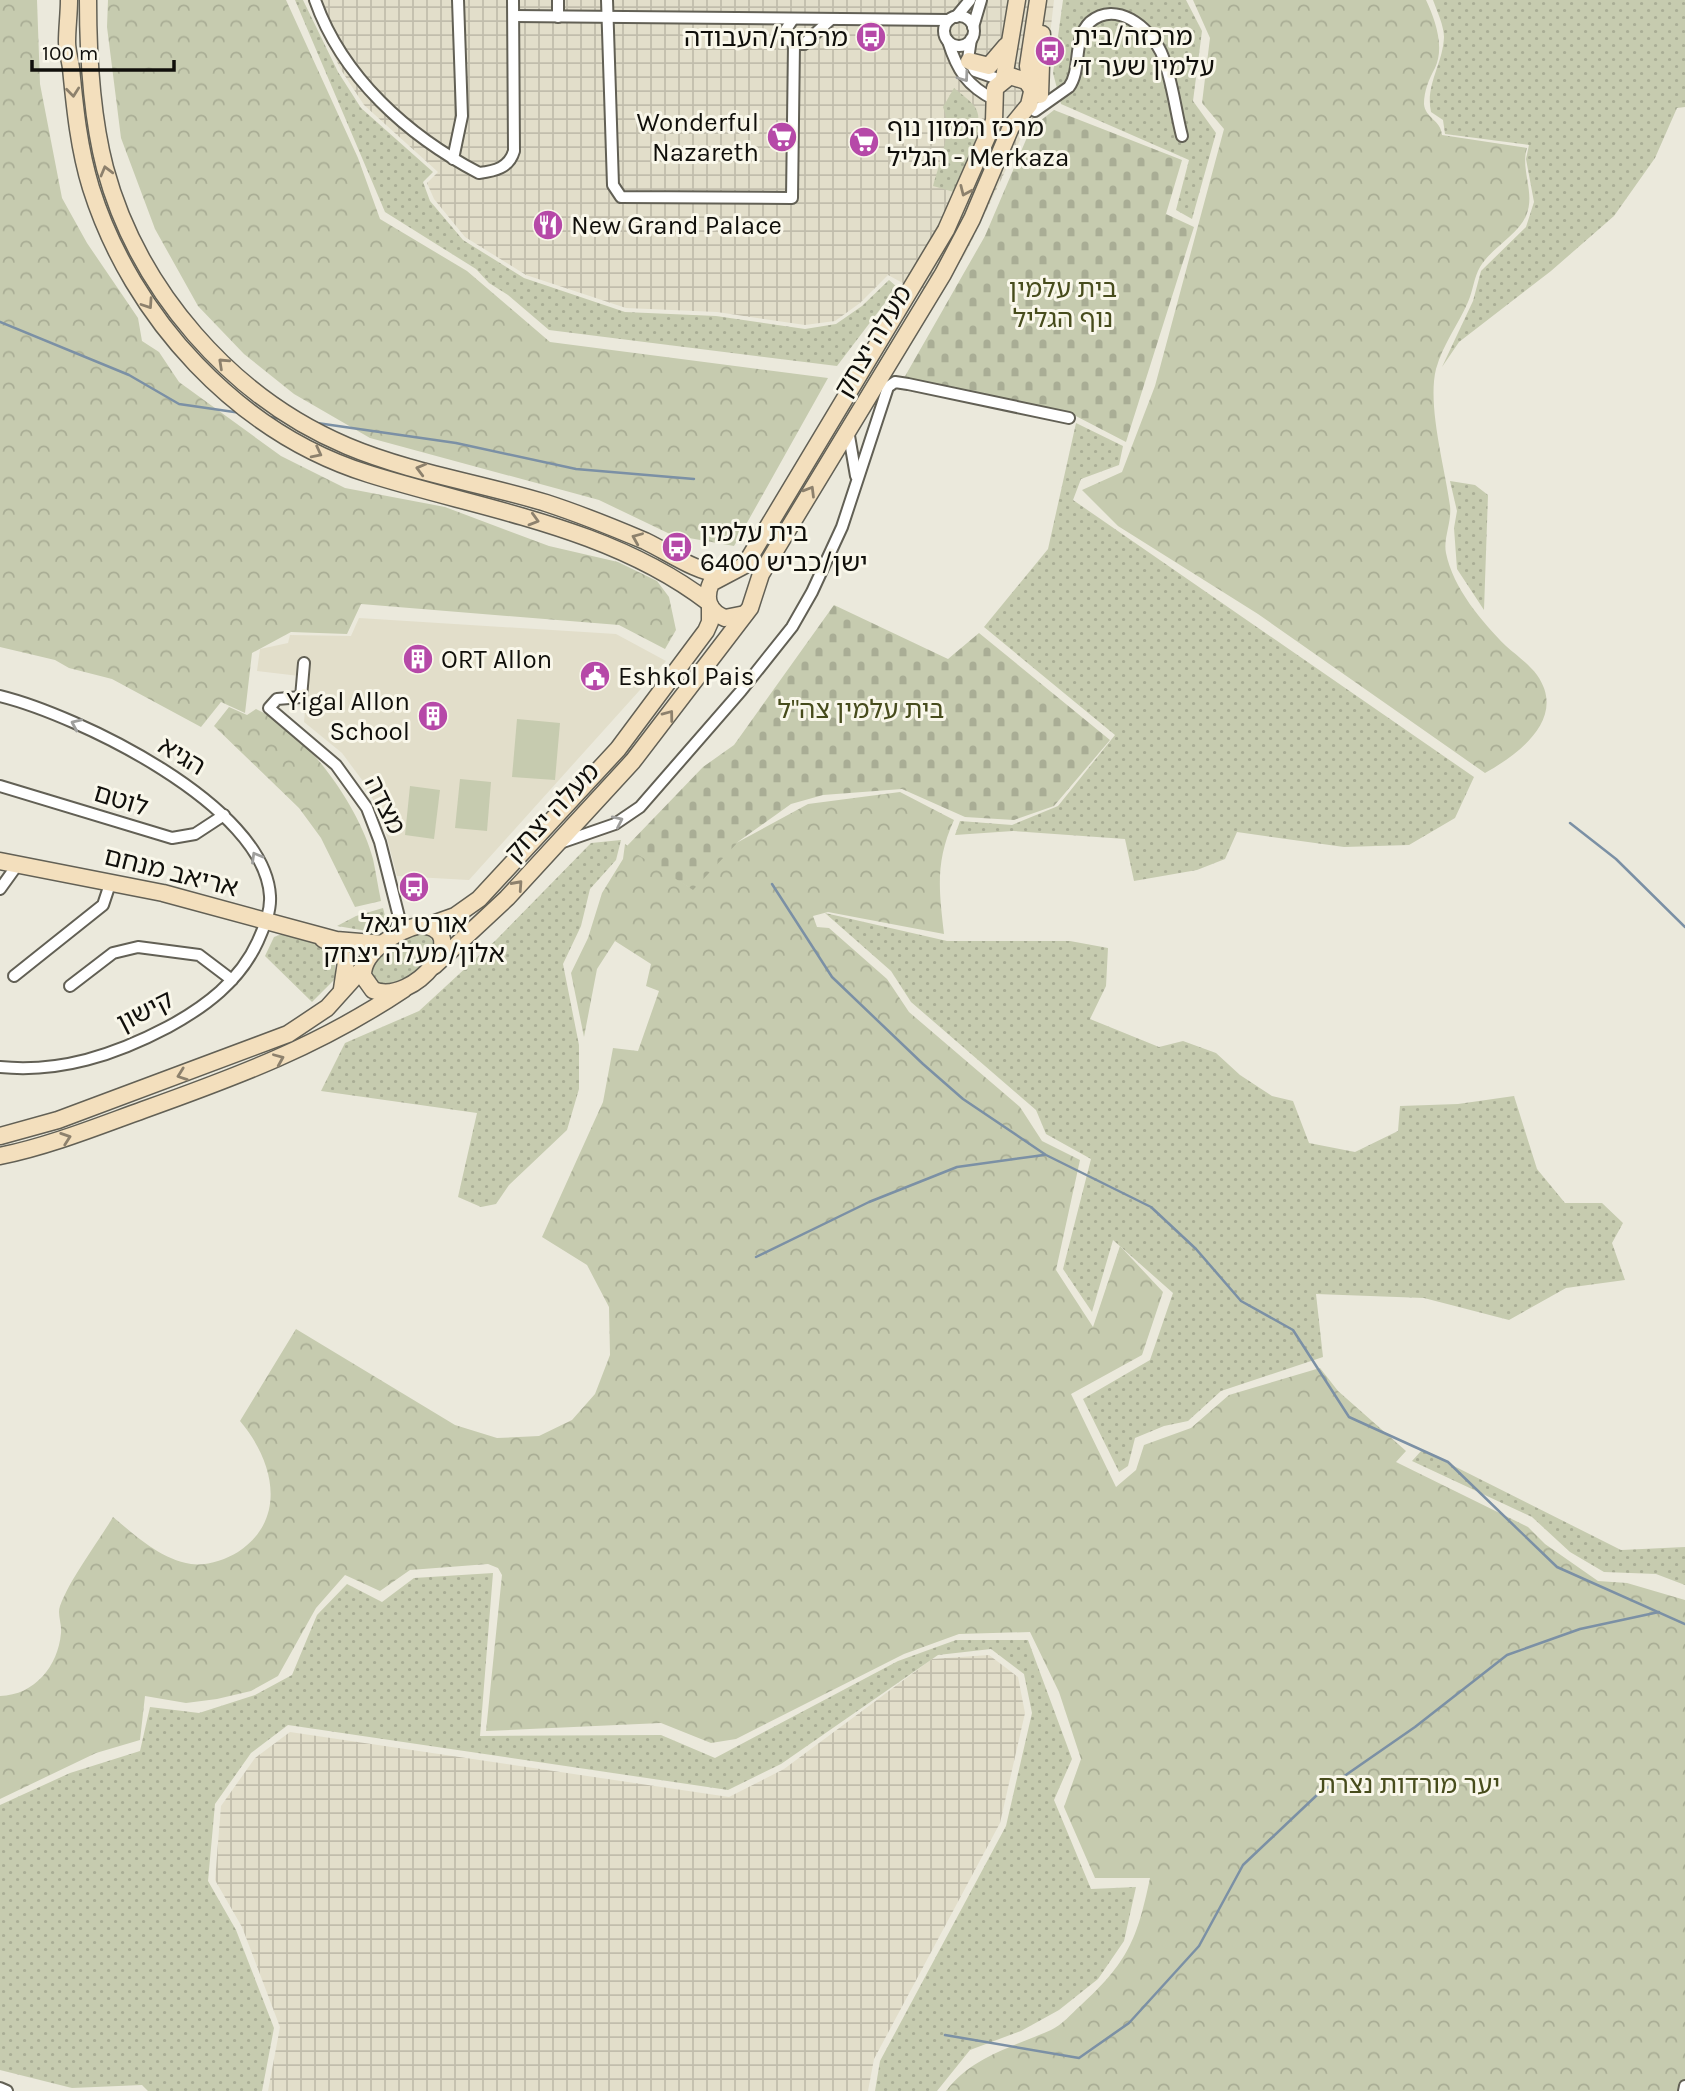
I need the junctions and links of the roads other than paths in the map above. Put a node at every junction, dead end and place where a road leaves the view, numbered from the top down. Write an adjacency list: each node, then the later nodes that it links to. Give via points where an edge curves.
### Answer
1 (69, 0): 38 (main road, one-way to 38, via 67,42 76,118 102,218 122,262 158,320 215,382 266,423 340,464 589,538 676,579)
2 (88, 0): 36 (main road, one-way to 2, via 703,570 571,511 347,446 284,412 228,368 173,309 119,211 104,166 95,116)
3 (315, 0): 32 (street, via 337,49 357,77 414,131)
4 (458, 0): 32 (street, via 462,116)
5 (513, 0): 13 (street)
6 (558, 0): 14 (street)
7 (607, 0): 15 (street)
8 (970, 0): 17 (street)
9 (981, 0): 20 (street)
10 (1017, 0): 21 (main road)
11 (1038, 0): 27 (main road, via 1028,55)
12 (1045, 0): 27 (main road)
13 (514, 16): 14 (street); 32 (street, via 512,159 503,167 479,173)
14 (558, 17): 15 (street)
15 (607, 17): 16 (street); 24 (street, via 613,185 621,197 633,199 792,198)
16 (793, 19): 18 (street); 24 (street, via 785,31)
17 (952, 19): 19 (street); 20 (street, via 968,20); 23 (street, via 944,29)
18 (830, 20): 19 (street); 24 (street, via 804,44)
19 (919, 23): 23 (street, via 935,28)
20 (973, 27): 22 (street)
21 (1011, 38): 25 (main road, via 989,66); 26 (main road)
22 (971, 39): 23 (street, via 962,46); 25 (street)
23 (947, 40): 29 (street, one-way to 29, via 965,79)
24 (794, 44)
25 (969, 61): 26 (street, via 980,75)
26 (1002, 79): 27 (main road); 29 (main road, via 995,88)
27 (1034, 79): 28 (street, via 1053,90); 30 (main road)
28 (1065, 89): 30 (street); 31 (street, via 1073,82 1077,50 1089,23 1111,11 1126,14 1139,23 1160,52)
29 (995, 102): 30 (main road, via 1006,113); 36 (main road, מעלה יצחק, one-way to 36, via 994,121 976,166 927,265 745,565)
30 (1030, 110): 34 (main road, מעלה יצחק, via 1011,127 972,219)
31 (1182, 136)
32 (453, 159)
33 (1069, 418): 35 (street, via 895,382 880,402)
34 (847, 430): 35 (street); 37 (main road, מעלה יצחק, one-way to 34)
35 (856, 486): 44 (street, one-way to 35, via 628,817 710,727 792,627 827,563)
36 (726, 574): 37 (main road, via 748,581); 38 (main road, via 708,589)
37 (753, 594): 39 (main road)
38 (709, 604): 39 (main road, via 725,618); 51 (main road, מעלה יצחק, via 706,631 618,748 479,899 455,916)
39 (745, 614): 44 (main road, מעלה יצחק, one-way to 39, via 641,751)
40 (304, 663): 49 (street, מצדה, via 301,697 277,699 270,708 318,746 359,797 380,842)
41 (0, 696): 43 (street, הגיא, one-way to 41, via 182,782 113,742)
42 (0, 786): 43 (street, לוטם, via 172,838 195,834)
43 (224, 815): 50 (street, הגיא, one-way to 43, via 271,898 266,876 248,843)
44 (555, 846): 55 (main road, מעלה יצחק, one-way to 44)
45 (0, 861): 46 (main road, אריאב מנחם)
46 (18, 864): 47 (main road, אריאב מנחם); 48 (street)
47 (111, 881): 50 (main road, אריאב מנחם); 56 (street, via 103,905)
48 (0, 890)
49 (395, 900): 51 (street, מצדה, via 404,916); 53 (street, מצדה, via 399,924)
50 (267, 921): 52 (main road, אריאב מנחם); 57 (street, קישון, via 248,962)
51 (424, 925): 53 (main road, מעלה יצחק); 55 (main road, via 436,930 442,941 443,953)
52 (322, 936): 53 (main road, via 373,945); 54 (main road, via 355,951); 60 (main road, via 346,962)
53 (389, 941): 54 (main road)
54 (364, 965): 59 (main road, via 365,982 373,990 391,993); 60 (main road)
55 (434, 966): 59 (main road, מעלה יצחק)
56 (15, 976)
57 (232, 980): 58 (street, via 199,955 138,947 113,953); 61 (street, קישון, via 191,1013 116,1051 72,1064)
58 (70, 986)
59 (404, 989): 63 (main road, one-way to 59, via 65,1138 255,1069 335,1032)
60 (340, 996): 62 (main road, one-way to 62, via 303,1026 248,1051 58,1120)
61 (0, 1067)
62 (0, 1136)
63 (0, 1156)
64 (0, 2088): 65 (street)
65 (7, 2091)

